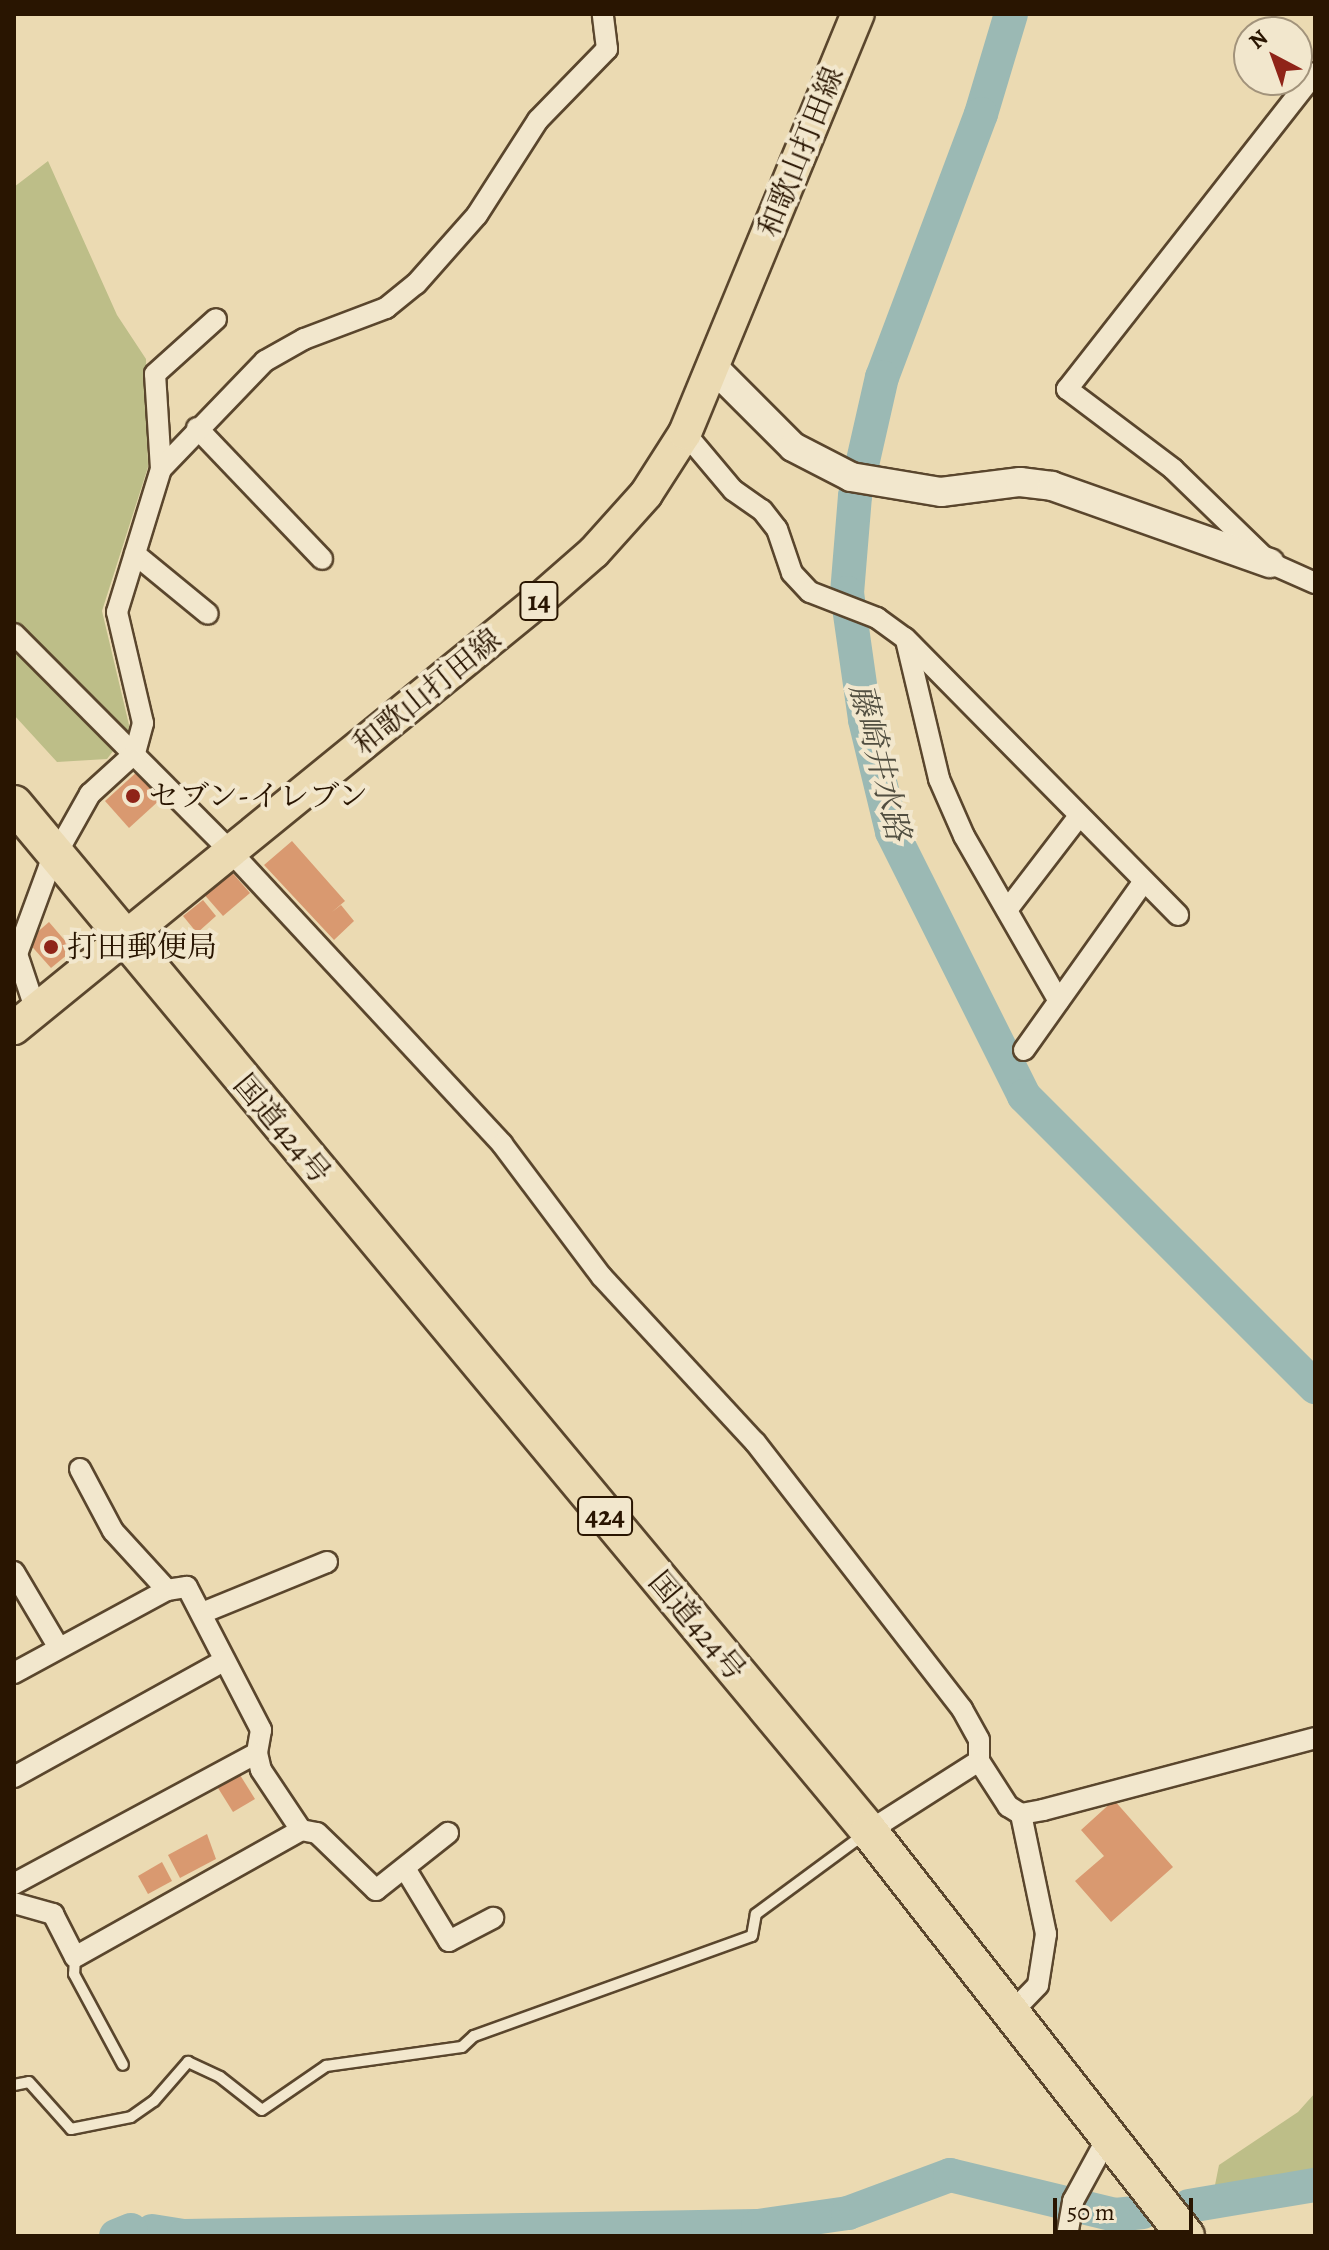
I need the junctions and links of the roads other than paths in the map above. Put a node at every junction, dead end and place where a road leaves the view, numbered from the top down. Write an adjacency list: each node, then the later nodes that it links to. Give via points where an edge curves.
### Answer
1 (603, 14): 6 (street, via 607,49 538,120 477,215 416,284 386,308 304,339 265,361)
2 (858, 14): 5 (main road, 和歌山打田線 / 14)
3 (1315, 73): 11 (street, via 1067,389 1173,469)
4 (216, 319): 8 (street, via 155,374)
5 (713, 367): 7 (main road, 和歌山打田線 / 14); 11 (street, via 793,447 851,477 941,492 1006,483 1052,486)
6 (197, 428): 8 (street); 10 (street)
7 (685, 433): 15 (street, via 733,490 770,519 792,573 810,592); 19 (main road, 和歌山打田線 / 14, via 646,494 594,552)
8 (161, 469): 9 (street)
9 (135, 554): 13 (street); 16 (street, via 117,612 143,723)
10 (322, 559)
11 (1270, 563): 12 (street)
12 (1315, 583)
13 (208, 614)
14 (14, 634): 16 (street)
15 (905, 638): 18 (street); 22 (street, via 939,779 964,836)
16 (135, 753): 19 (street); 20 (street, via 90,794)
17 (14, 804): 20 (highway, 国道424号 / 424)
18 (1079, 816): 21 (street); 22 (street)
19 (230, 851): 24 (main road, 和歌山打田線 / 14); 38 (street, via 502,1144 602,1277 755,1442 962,1709 979,1740)
20 (55, 855): 24 (highway, 国道424号 / 424); 26 (street, via 17,954)
21 (1144, 881): 23 (street); 25 (street)
22 (1007, 910): 25 (street)
23 (1178, 915)
24 (124, 940): 26 (main road, 和歌山打田線 / 14); 42 (highway, 国道424号 / 424)
25 (1059, 1001): 27 (street)
26 (25, 1020)
27 (1024, 1050)
28 (80, 1469): 31 (street, via 113,1531)
29 (327, 1562): 32 (street)
30 (14, 1572): 33 (street)
31 (167, 1590): 32 (street, via 187,1587); 33 (street)
32 (202, 1613): 34 (street)
33 (59, 1648): 35 (street)
34 (223, 1661): 37 (street, via 261,1730); 39 (street)
35 (14, 1673)
36 (1315, 1738): 40 (street)
37 (257, 1753): 41 (street, via 261,1770); 45 (street)
38 (979, 1761): 40 (street, via 1008,1806); 42 (street)
39 (14, 1777)
40 (1021, 1814): 49 (street, via 1046,1934 1038,1985)
41 (301, 1830): 44 (street, via 317,1833 376,1890); 48 (street)
42 (869, 1831): 49 (highway, 国道424号 / 424); 51 (lane, via 756,1914 752,1936 474,2036 462,2047 326,2066 262,2110 220,2077 188,2062 154,2101 131,2117 71,2129 29,2082)
43 (448, 1833): 44 (street)
44 (406, 1870): 47 (street, via 449,1941)
45 (14, 1884)
46 (14, 1903): 48 (street, via 53,1914)
47 (493, 1918)
48 (75, 1957): 50 (lane, via 74,1974)
49 (1013, 2011): 52 (highway, 国道424号 / 424)
50 (123, 2065)
51 (14, 2085)
52 (1109, 2135): 53 (street, via 1071,2207); 54 (highway, 国道424号 / 424)
53 (1067, 2236)
54 (1186, 2236)

